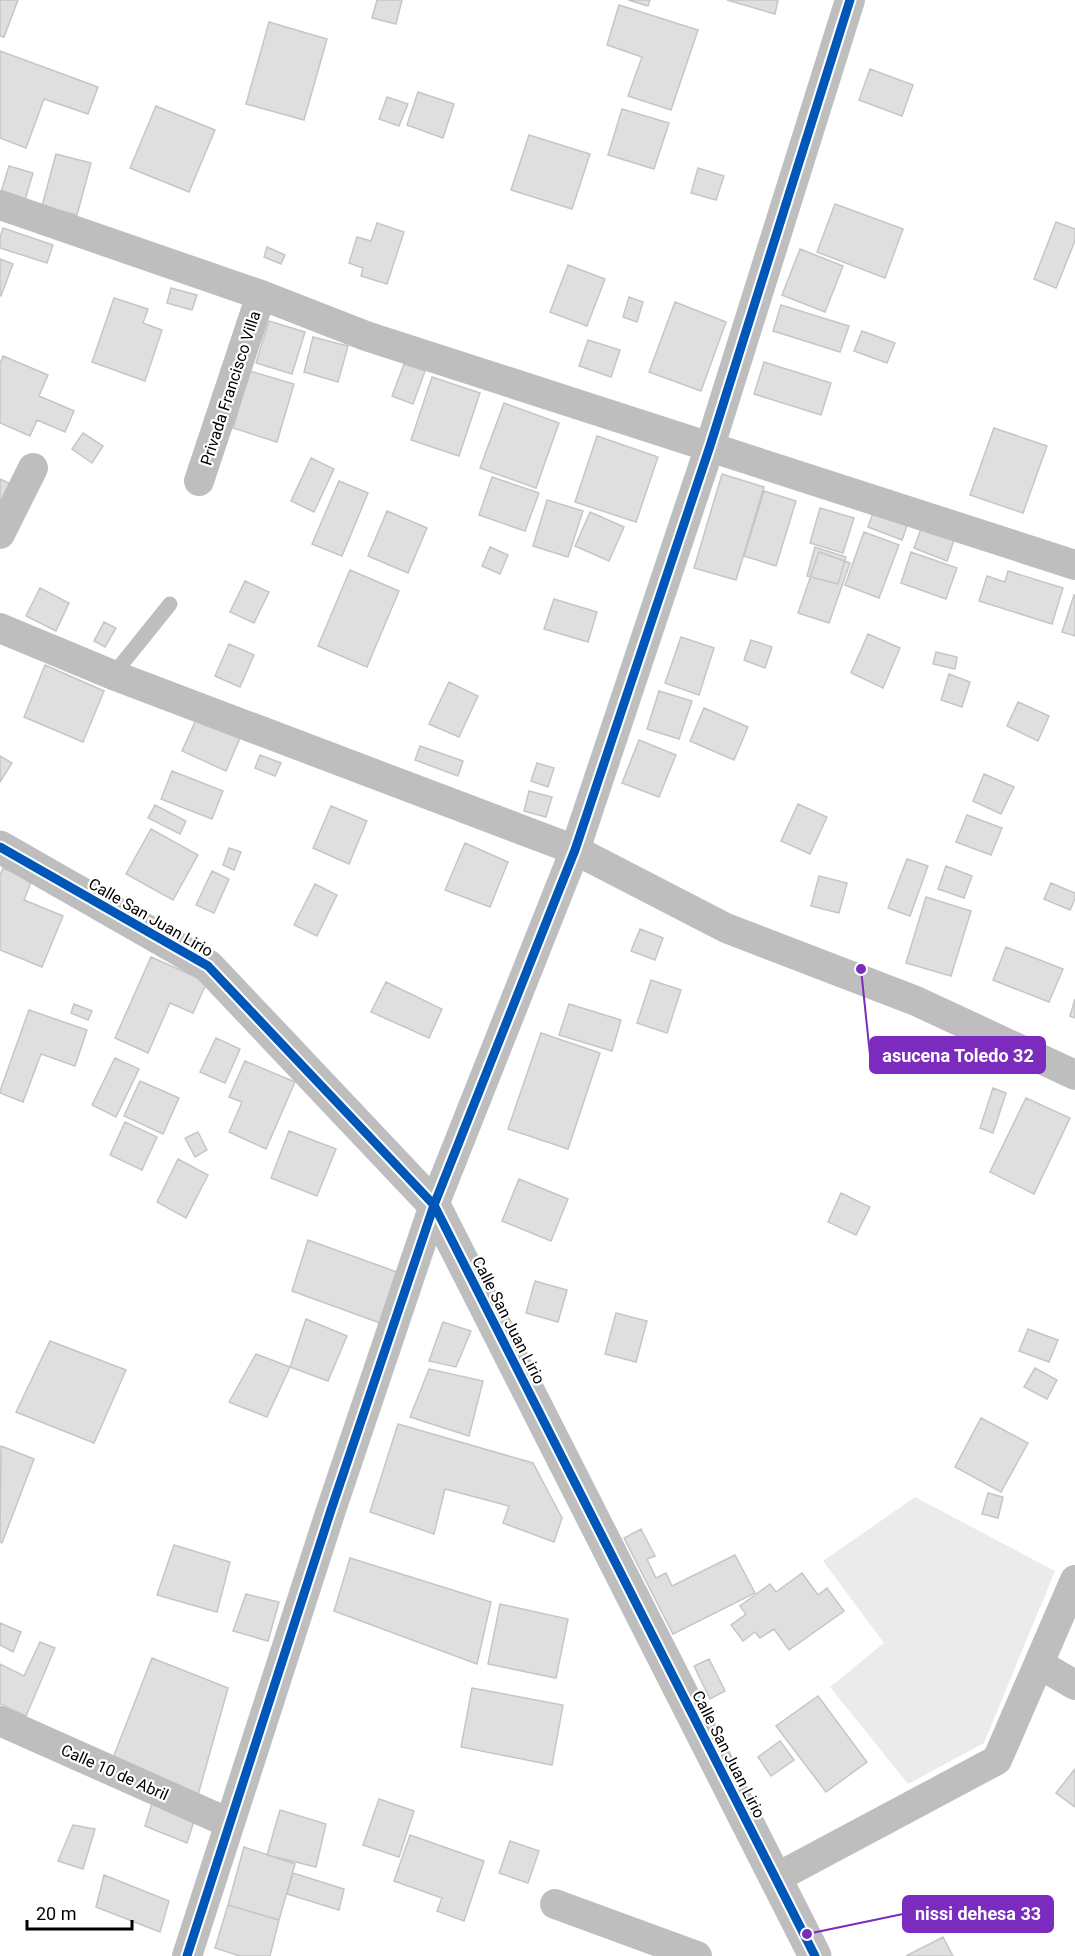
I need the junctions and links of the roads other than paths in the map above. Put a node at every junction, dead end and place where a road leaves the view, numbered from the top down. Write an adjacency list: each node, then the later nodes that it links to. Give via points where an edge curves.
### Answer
1 (850, 0): 4 (street)
2 (0, 205): 3 (street)
3 (261, 295): 4 (street, via 366,336); 6 (street, Privada Francisco Villa)
4 (710, 446): 8 (street); 13 (street)
5 (33, 468): 7 (street)
6 (199, 481)
7 (0, 534)
8 (1075, 565)
9 (170, 604): 11 (lane)
10 (0, 628): 11 (street)
11 (113, 675): 13 (street)
12 (0, 848): 15 (street, Calle San Juan Lirio, via 208,966)
13 (575, 850): 14 (street, via 726,928 915,1001); 15 (street)
14 (1075, 1075)
15 (434, 1205): 20 (street); 21 (street, Calle San Juan Lirio)
16 (1075, 1580): 17 (street)
17 (1039, 1664): 18 (street); 21 (street, via 997,1760)
18 (1075, 1685)
19 (0, 1721): 20 (street, Calle 10 de Abril)
20 (230, 1823): 23 (street)
21 (776, 1878): 25 (street, Calle San Juan Lirio)
22 (555, 1905): 24 (street)
23 (187, 1956)
24 (697, 1956)
25 (815, 1956)

